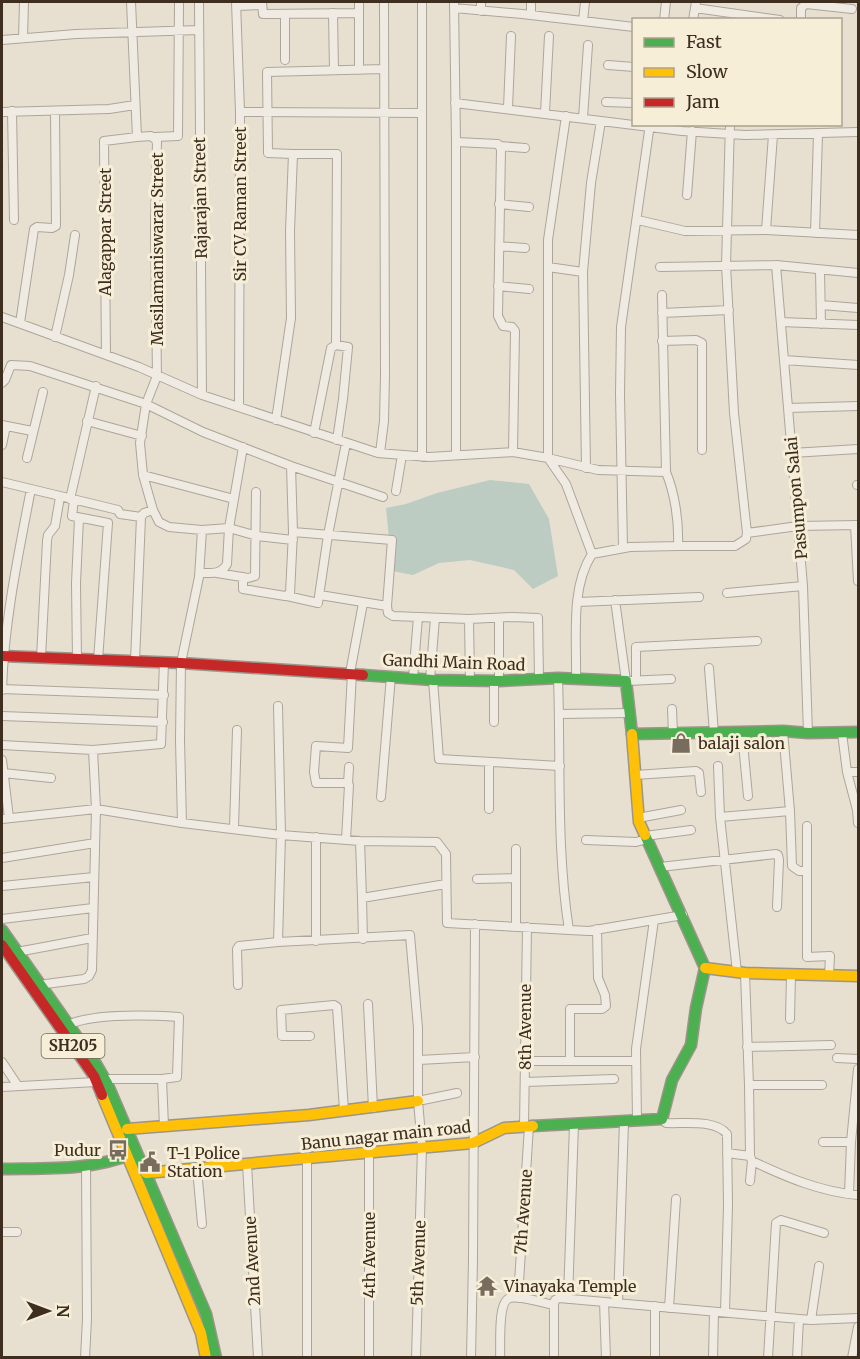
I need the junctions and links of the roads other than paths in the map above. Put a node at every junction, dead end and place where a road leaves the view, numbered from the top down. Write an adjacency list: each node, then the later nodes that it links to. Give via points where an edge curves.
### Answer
1 (24, 2): 32 (street)
2 (131, 2): 29 (street, Masilamaniswarar Street)
3 (179, 2): 27 (street)
4 (199, 2): 28 (street, Rajarajan Street)
5 (359, 2): 19 (street)
6 (384, 2): 38 (street)
7 (422, 2): 51 (street)
8 (481, 2): 17 (street)
9 (531, 2): 21 (street)
10 (585, 2): 25 (street)
11 (666, 2): 22 (street)
12 (262, 3): 13 (street); 20 (street, via 263,14)
13 (237, 4): 49 (street, Sir CV Raman Street)
14 (454, 5): 17 (street); 42 (street)
15 (696, 5): 23 (street)
16 (852, 9): 24 (street, via 806,4 801,8)
17 (481, 11): 21 (street)
18 (333, 13): 19 (street); 20 (street); 39 (street)
19 (359, 13): 40 (street)
20 (285, 14): 35 (street)
21 (531, 15): 25 (street)
22 (664, 18)
23 (769, 18)
24 (801, 18)
25 (583, 21): 26 (street)
26 (632, 27)
27 (179, 30): 28 (street); 29 (street); 69 (street, via 178,136)
28 (199, 30): 115 (street, Rajarajan Street)
29 (132, 31): 32 (street); 44 (street, Masilamaniswarar Street)
30 (512, 36): 45 (street)
31 (549, 36): 52 (street)
32 (23, 38): 33 (street)
33 (2, 40)
34 (588, 45): 55 (street)
35 (285, 60)
36 (608, 65): 37 (street)
37 (632, 68)
38 (384, 69): 40 (street); 53 (street)
39 (334, 70): 40 (street); 50 (street, via 267,72)
40 (359, 70)
41 (606, 102): 43 (street)
42 (455, 103): 45 (street); 70 (street)
43 (632, 103)
44 (135, 105): 47 (street); 68 (street, Masilamaniswarar Street)
45 (508, 108): 52 (street)
46 (12, 111): 47 (street); 48 (street); 77 (street)
47 (54, 111): 102 (street, via 56,226 34,229)
48 (2, 112)
49 (240, 112): 50 (street); 118 (street, Sir CV Raman Street)
50 (266, 112): 53 (street); 73 (street, via 268,153)
51 (422, 113): 53 (street); 137 (street)
52 (545, 113): 54 (street)
53 (385, 114): 133 (street, via 385,398)
54 (566, 116): 55 (street); 88 (street, via 548,240)
55 (583, 118): 56 (street)
56 (601, 121): 57 (street); 91 (street)
57 (632, 124)
58 (650, 126): 61 (street); 78 (street)
59 (730, 126): 64 (street)
60 (800, 126): 65 (street)
61 (682, 128): 62 (street)
62 (692, 131): 64 (street); 74 (street)
63 (858, 132): 66 (street)
64 (730, 134): 67 (street); 80 (street)
65 (799, 134): 66 (street); 67 (street)
66 (818, 134): 81 (street)
67 (773, 135): 79 (street)
68 (137, 137): 69 (street, Masilamaniswarar Street); 108 (street, Alagappar Street, via 104,141)
69 (155, 137): 111 (street, Masilamaniswarar Street)
70 (456, 142): 71 (street); 136 (street)
71 (500, 146): 72 (street); 75 (street)
72 (525, 148)
73 (293, 154): 107 (street, via 337,154); 120 (street, via 291,326)
74 (687, 195)
75 (500, 204): 76 (street); 84 (street)
76 (529, 207)
77 (14, 220)
78 (638, 220): 80 (street, via 685,231); 142 (street, via 621,327)
79 (766, 230): 80 (street); 81 (street)
80 (726, 231): 86 (street)
81 (815, 233): 83 (street)
82 (75, 235): 105 (street)
83 (858, 235)
84 (499, 246): 85 (street); 93 (street)
85 (525, 248)
86 (726, 264): 87 (street); 89 (street); 98 (street)
87 (776, 265): 90 (street); 101 (street, Pasumpon Salai)
88 (548, 267): 91 (street); 139 (street)
89 (660, 267)
90 (820, 270): 92 (street); 96 (street)
91 (583, 272): 141 (street)
92 (858, 273)
93 (498, 286): 94 (street); 132 (street, via 499,321 515,331)
94 (529, 289)
95 (662, 295): 99 (street)
96 (821, 305): 97 (street); 103 (street)
97 (858, 308)
98 (729, 310): 99 (street); 161 (street, via 734,413)
99 (662, 313): 106 (street)
100 (2, 316): 102 (street)
101 (781, 322): 103 (street); 109 (street, Pasumpon Salai)
102 (20, 323): 105 (street)
103 (821, 324): 104 (street)
104 (858, 325)
105 (55, 337): 108 (street)
106 (662, 341): 131 (street, via 702,343); 143 (street)
107 (336, 345): 124 (street, via 332,348); 126 (street, via 348,347)
108 (106, 355): 111 (street)
109 (784, 360): 110 (street); 119 (street, Pasumpon Salai)
110 (858, 365)
111 (157, 376): 115 (street); 116 (street)
112 (2, 383): 113 (street, via 14,364)
113 (96, 386): 116 (street); 121 (street)
114 (43, 392): 123 (street)
115 (202, 395): 118 (street)
116 (146, 404): 125 (street); 129 (street)
117 (858, 406): 119 (street)
118 (239, 407): 120 (street)
119 (788, 408): 134 (street, Pasumpon Salai)
120 (276, 420): 124 (street)
121 (87, 421): 125 (street); 153 (street)
122 (4, 425): 123 (street); 128 (street)
123 (32, 431): 138 (street)
124 (314, 433): 126 (street)
125 (142, 436): 144 (street)
126 (337, 440): 127 (street)
127 (346, 443): 133 (street); 146 (street)
128 (2, 445)
129 (243, 447): 140 (street); 152 (street)
130 (858, 449): 134 (street)
131 (702, 450)
132 (513, 452): 136 (street); 139 (street)
133 (380, 453): 135 (street)
134 (792, 453): 158 (street, Pasumpon Salai)
135 (402, 455): 137 (street); 148 (street)
136 (456, 455): 137 (street)
137 (422, 457)
138 (27, 458)
139 (548, 458): 141 (street); 167 (street, via 566,484)
140 (291, 466): 146 (street); 164 (street)
141 (586, 468): 142 (street)
142 (622, 472): 143 (street); 166 (street)
143 (666, 472): 165 (street)
144 (143, 475): 152 (street); 154 (street)
145 (2, 482): 147 (street)
146 (338, 482): 151 (street); 162 (street)
147 (31, 489): 150 (street); 186 (street)
148 (396, 491)
149 (256, 492): 163 (street)
150 (60, 497): 153 (street); 187 (street, via 56,526 47,541)
151 (383, 497)
152 (234, 499): 159 (street)
153 (72, 500): 155 (street); 156 (street, via 72,514)
154 (153, 510): 155 (street); 160 (street, via 165,526)
155 (141, 517): 190 (street)
156 (79, 518): 188 (street); 189 (street, via 108,523)
157 (857, 525): 158 (street); 171 (street)
158 (798, 526): 161 (street); 172 (street, Pasumpon Salai)
159 (229, 528): 160 (street); 163 (street); 169 (street, via 227,564)
160 (202, 530): 168 (street)
161 (747, 533): 165 (street, via 746,539 735,546)
162 (328, 535): 164 (street); 174 (street); 180 (street, via 392,540)
163 (257, 536): 164 (street); 170 (street, via 255,576)
164 (293, 536): 175 (street)
165 (678, 546): 166 (street)
166 (623, 548): 167 (street)
167 (592, 554): 178 (street, via 584,567)
168 (200, 573): 169 (street); 192 (street)
169 (217, 573): 170 (street)
170 (243, 577): 175 (street, via 243,589)
171 (858, 581)
172 (803, 586): 173 (street); 219 (street, Pasumpon Salai)
173 (727, 593)
174 (320, 595): 175 (street, via 318,603); 179 (street)
175 (287, 596)
176 (699, 597): 177 (street)
177 (615, 600): 178 (street); 204 (street)
178 (578, 602): 199 (street)
179 (363, 603): 180 (street); 194 (street)
180 (387, 606): 181 (street, via 391,616)
181 (418, 617): 182 (street); 196 (street)
182 (435, 618): 184 (street); 201 (street)
183 (499, 618): 184 (street); 198 (street, via 538,618); 203 (street)
184 (468, 619): 202 (street)
185 (757, 641): 204 (street, via 636,648)
186 (2, 656): 187 (street, Gandhi Main Road); 205 (street)
187 (41, 658): 188 (street, Gandhi Main Road)
188 (77, 659): 189 (street, Gandhi Main Road)
189 (99, 660): 190 (street, Gandhi Main Road)
190 (135, 661): 191 (street, Gandhi Main Road)
191 (164, 662): 192 (street, Gandhi Main Road); 206 (street)
192 (181, 663): 194 (street, Gandhi Main Road); 247 (street)
193 (709, 668): 217 (street)
194 (351, 673): 195 (street, Gandhi Main Road); 234 (street, via 348,748 316,746 314,760 316,783)
195 (391, 676): 196 (street, Gandhi Main Road); 238 (street)
196 (413, 678): 201 (street, Gandhi Main Road)
197 (558, 678): 198 (street, Gandhi Main Road); 199 (street, Gandhi Main Road); 210 (street)
198 (539, 679): 203 (street, Gandhi Main Road)
199 (576, 679): 204 (street, Gandhi Main Road)
200 (671, 679): 204 (street)
201 (432, 680): 202 (street, Gandhi Main Road); 225 (street, via 439,759)
202 (470, 681): 203 (street, Gandhi Main Road)
203 (496, 681): 213 (street)
204 (631, 681): 209 (street)
205 (2, 690): 206 (street)
206 (164, 695): 212 (street)
207 (278, 706): 252 (street)
208 (672, 709): 222 (street)
209 (630, 713): 210 (street); 221 (street)
210 (559, 714): 226 (street)
211 (2, 716): 212 (street)
212 (163, 722): 224 (street, via 161,744)
213 (494, 722)
214 (237, 730): 250 (street)
215 (783, 731): 218 (street); 219 (street); 243 (street)
216 (858, 732): 220 (street)
217 (714, 733): 218 (street); 222 (street)
218 (742, 733): 236 (street)
219 (808, 733): 220 (street)
220 (842, 733): 230 (street)
221 (632, 734): 222 (street); 232 (street)
222 (673, 734)
223 (2, 745): 224 (street)
224 (93, 750): 239 (street)
225 (489, 762): 226 (street); 240 (street)
226 (560, 766): 280 (street)
227 (718, 766): 244 (street)
228 (349, 767): 234 (street)
229 (2, 768): 233 (street); 237 (street)
230 (847, 772): 231 (street); 242 (street)
231 (858, 772)
232 (635, 775): 235 (street, via 696,771); 245 (street)
233 (51, 778)
234 (348, 784): 255 (street)
235 (701, 792)
236 (748, 796)
237 (4, 797): 246 (street)
238 (381, 797)
239 (96, 809): 246 (street); 247 (street); 258 (street)
240 (489, 809)
241 (681, 810): 245 (street)
242 (858, 810): 248 (street)
243 (790, 811): 244 (street); 263 (street, via 792,866)
244 (720, 817): 261 (street)
245 (638, 818): 254 (street)
246 (5, 819)
247 (182, 823): 250 (street)
248 (858, 823)
249 (807, 826): 263 (street)
250 (234, 828): 252 (street)
251 (692, 830): 254 (street)
252 (281, 835): 253 (street); 284 (street)
253 (316, 837): 255 (street); 283 (street)
254 (646, 838): 256 (street, via 636,842); 262 (street)
255 (346, 840): 257 (street)
256 (586, 840)
257 (360, 841): 267 (street, via 437,842 446,854); 269 (street)
258 (95, 843): 260 (street); 264 (street)
259 (516, 849): 265 (street)
260 (2, 858)
261 (725, 858): 262 (street); 270 (street, via 778,855); 288 (street)
262 (660, 867): 272 (street)
263 (807, 871): 291 (street, via 807,957 830,956)
264 (94, 877): 268 (street); 271 (street)
265 (516, 878): 266 (street); 276 (street)
266 (477, 879)
267 (446, 884): 269 (street); 275 (street, via 447,923)
268 (2, 886)
269 (362, 898): 282 (street)
270 (777, 907)
271 (93, 908): 273 (street); 281 (street)
272 (683, 915): 274 (street); 287 (street)
273 (2, 919)
274 (654, 920): 278 (street); 306 (street)
275 (475, 924): 276 (street); 300 (street)
276 (516, 926): 277 (street)
277 (527, 927): 280 (street); 304 (street, 8th Avenue)
278 (597, 929): 280 (street); 305 (street, via 598,978 606,1006 570,1009)
279 (2, 930): 286 (street)
280 (569, 930)
281 (92, 938): 286 (street); 293 (street, via 89,976)
282 (363, 939): 283 (street); 303 (street, 5th Avenue, via 410,935)
283 (316, 941): 284 (street)
284 (278, 942): 292 (street, via 239,946)
285 (2, 946): 293 (street)
286 (17, 952): 293 (street)
287 (705, 968): 288 (street); 321 (street, via 691,1045 672,1080)
288 (741, 972): 289 (street); 299 (street)
289 (791, 975): 291 (street); 295 (street)
290 (858, 975): 291 (street)
291 (829, 976)
292 (238, 985)
293 (36, 986): 296 (street)
294 (368, 1004): 319 (street)
295 (790, 1019)
296 (64, 1026): 309 (street, via 81,1019 179,1017 178,1074); 311 (street)
297 (310, 1036): 320 (street, via 282,1036 281,1010 334,1005)
298 (831, 1045): 299 (street)
299 (747, 1047): 313 (street)
300 (475, 1057): 303 (street); 330 (street)
301 (837, 1058): 302 (street)
302 (858, 1059)
303 (419, 1060): 318 (street, 5th Avenue)
304 (525, 1061): 305 (street); 312 (street, 8th Avenue)
305 (570, 1061): 306 (street)
306 (635, 1061): 322 (street)
307 (2, 1062): 315 (street)
308 (858, 1069): 329 (street)
309 (162, 1078): 311 (street); 325 (street)
310 (614, 1079): 312 (street)
311 (100, 1080): 315 (street); 327 (street); 334 (street, SH205)
312 (525, 1082): 326 (street, 8th Avenue)
313 (749, 1085): 314 (street); 336 (street)
314 (822, 1085)
315 (18, 1086): 316 (street)
316 (2, 1087)
317 (457, 1093): 318 (street)
318 (418, 1101): 319 (street); 331 (street, 5th Avenue)
319 (373, 1108): 320 (street)
320 (344, 1110): 325 (street)
321 (663, 1119): 322 (street, Banu nagar main road); 333 (street, via 666,1123 722,1128 727,1134)
322 (637, 1120): 323 (street, Banu nagar main road)
323 (624, 1121): 324 (street, Banu nagar main road); 354 (street)
324 (574, 1124): 326 (street, Banu nagar main road); 352 (street)
325 (164, 1126): 327 (street)
326 (527, 1126): 330 (street, Banu nagar main road, via 504,1128); 351 (street, 7th Avenue)
327 (127, 1129): 334 (street)
328 (823, 1142): 329 (street)
329 (851, 1142): 343 (street)
330 (473, 1143): 331 (street, Banu nagar main road); 372 (street)
331 (422, 1148): 332 (street, Banu nagar main road); 371 (street, 5th Avenue)
332 (369, 1152): 335 (street, Banu nagar main road); 370 (street, 4th Avenue)
333 (727, 1153): 336 (street); 359 (street)
334 (132, 1154): 338 (street); 341 (street); 366 (street, SH205, via 201,1333)
335 (307, 1158): 337 (street, Banu nagar main road); 369 (street)
336 (751, 1158): 342 (street); 343 (street, via 798,1182)
337 (247, 1164): 340 (street, Banu nagar main road); 368 (street, 2nd Avenue)
338 (86, 1166): 339 (street); 365 (street)
339 (2, 1169)
340 (197, 1169): 341 (street, Banu nagar main road); 346 (street)
341 (146, 1173): 367 (street, via 206,1314)
342 (750, 1181)
343 (849, 1194): 344 (street)
344 (858, 1195)
345 (676, 1199): 357 (street)
346 (202, 1224)
347 (2, 1232): 348 (street)
348 (16, 1232)
349 (824, 1233): 360 (street, via 777,1221)
350 (819, 1266): 363 (street)
351 (518, 1298): 355 (street); 373 (street, via 511,1297 503,1304)
352 (568, 1299): 353 (street); 355 (street, via 559,1298)
353 (604, 1302): 354 (street); 375 (street)
354 (618, 1303): 356 (street)
355 (554, 1305): 374 (street)
356 (655, 1306): 357 (street); 376 (street)
357 (669, 1308): 358 (street)
358 (714, 1311): 359 (street); 377 (street)
359 (725, 1312): 360 (street)
360 (770, 1316): 362 (street); 378 (street)
361 (858, 1318): 363 (street)
362 (799, 1319): 363 (street); 379 (street)
363 (811, 1320)
364 (858, 1327): 380 (street)
365 (85, 1358)
366 (206, 1358)
367 (216, 1358)
368 (258, 1358)
369 (307, 1358)
370 (369, 1358)
371 (416, 1358)
372 (471, 1358)
373 (500, 1358)
374 (554, 1358)
375 (606, 1358)
376 (655, 1358)
377 (713, 1358)
378 (768, 1358)
379 (796, 1358)
380 (852, 1358)

